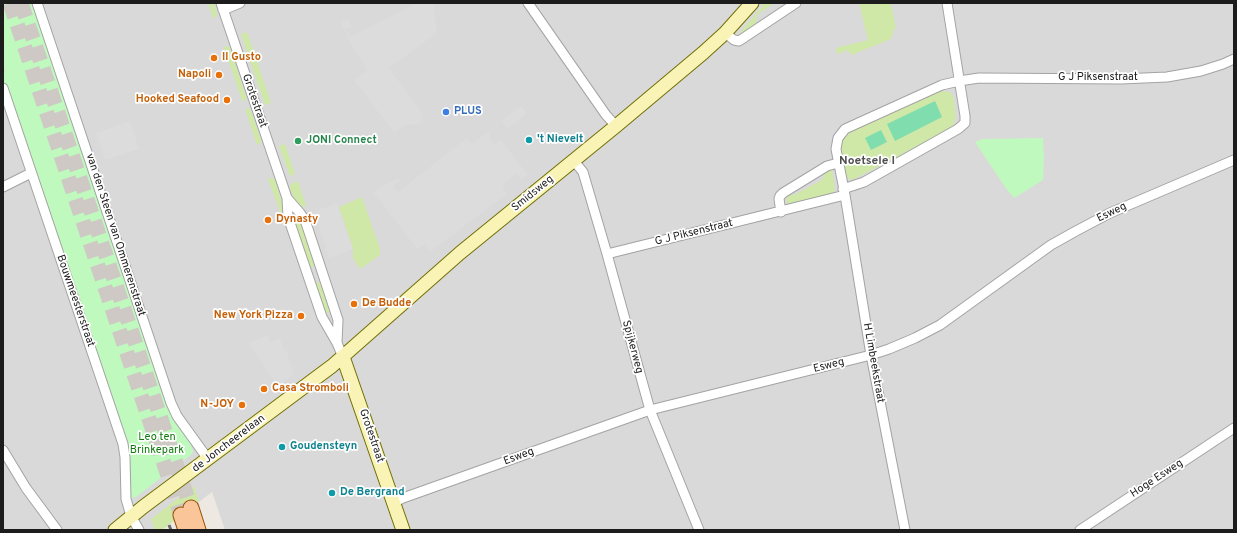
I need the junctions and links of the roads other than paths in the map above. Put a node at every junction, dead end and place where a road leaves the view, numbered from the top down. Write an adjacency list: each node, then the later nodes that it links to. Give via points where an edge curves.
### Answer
1 (37, 3): 30 (street, van den Steen van Ommerenstraat, via 171,404)
2 (240, 3): 7 (street)
3 (528, 3): 12 (street)
4 (752, 3): 8 (main road, Smidsweg)
5 (796, 3): 8 (street, via 739,42)
6 (946, 3): 10 (street)
7 (222, 6): 19 (street, Grotestraat)
8 (725, 33): 12 (main road, Smidsweg)
9 (1234, 59): 10 (street, G J Piksenstraat, via 1201,71 1167,77 979,78)
10 (959, 81): 15 (street, G J Piksenstraat, via 942,85 845,129 838,138); 18 (street, G J Piksenstraat, via 965,123)
11 (3, 88): 16 (street, Bouwmeesterstraat)
12 (616, 126): 14 (main road, Smidsweg)
13 (1234, 160): 25 (street, Esweg, via 1103,216 1051,246 940,325)
14 (574, 161): 21 (street, Spijkerweg, via 583,172); 26 (main road, Smidsweg, via 460,253)
15 (838, 162): 18 (street, G J Piksenstraat); 20 (street, via 783,193 779,200)
16 (31, 173): 17 (street); 32 (street, Bouwmeesterstraat, via 123,444 125,490)
17 (3, 187)
18 (844, 192): 20 (street, G J Piksenstraat); 25 (street, H Limbeekstraat)
19 (287, 198): 22 (street, Grotestraat, via 305,220); 23 (street, Grotestraat, via 288,217)
20 (781, 212): 21 (street, G J Piksenstraat)
21 (607, 254): 27 (street, Spijkerweg)
22 (321, 271): 23 (street); 24 (street, Grotestraat, via 338,320)
23 (308, 276): 24 (street, Grotestraat, via 322,317)
24 (337, 343): 26 (street, Grotestraat)
25 (871, 355): 27 (street, Esweg); 40 (street, H Limbeekstraat)
26 (343, 358): 30 (main road, de Joncheerelaan); 31 (main road, Grotestraat)
27 (650, 410): 31 (street, Esweg); 39 (street, Spijkerweg)
28 (1234, 428): 41 (street, Hoge Esweg)
29 (3, 450): 33 (street, via 26,488)
30 (208, 459): 32 (main road, de Joncheerelaan)
31 (393, 503): 38 (main road, Grotestraat)
32 (130, 511): 34 (main road, de Joncheerelaan); 35 (street)
33 (57, 530)
34 (114, 530)
35 (139, 530)
36 (186, 530): 37 (main road, via 186,511)
37 (198, 530)
38 (403, 530)
39 (699, 530)
40 (905, 530)
41 (1080, 530)

